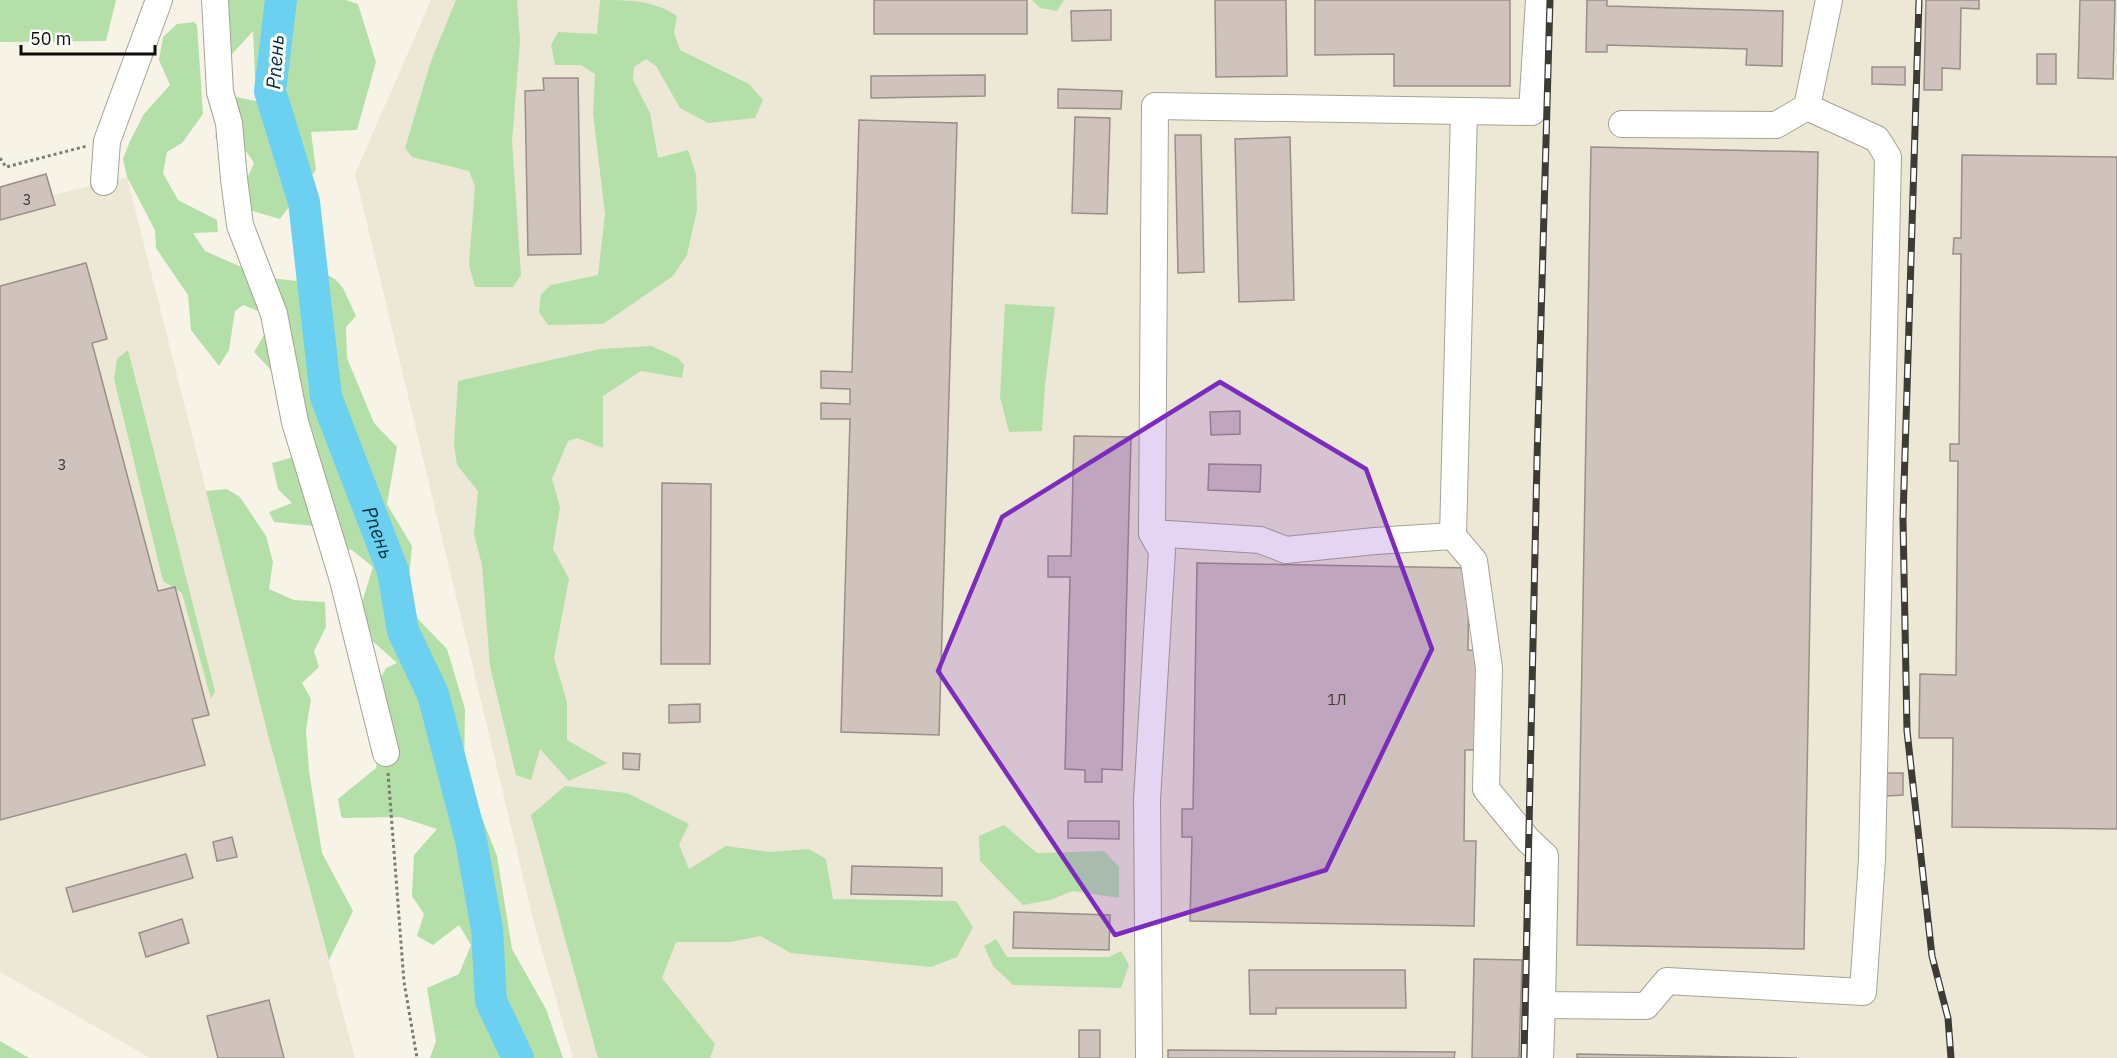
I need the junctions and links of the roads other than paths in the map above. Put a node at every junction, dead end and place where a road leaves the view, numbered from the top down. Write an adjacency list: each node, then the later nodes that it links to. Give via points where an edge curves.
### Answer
1 (159, 0): 8 (lane, via 107,141)
2 (215, 0): 11 (lane, via 220,92 229,123 240,225 274,314 295,422 343,580)
3 (1539, 0): 6 (lane, via 1532,112)
4 (1829, 0): 5 (lane)
5 (1807, 107): 7 (lane, via 1776,125); 12 (lane, via 1877,139 1888,157 1872,859 1863,992 1667,981 1646,1005)
6 (1464, 111): 9 (lane, via 1155,106); 10 (lane)
7 (1622, 124)
8 (104, 182)
9 (1152, 532): 10 (lane, via 1260,540 1286,550); 13 (lane, via 1162,551 1147,800)
10 (1453, 536): 12 (lane, via 1474,561 1489,668 1485,789 1545,856)
11 (386, 753)
12 (1542, 1005): 14 (lane)
13 (1149, 1058)
14 (1540, 1058)

